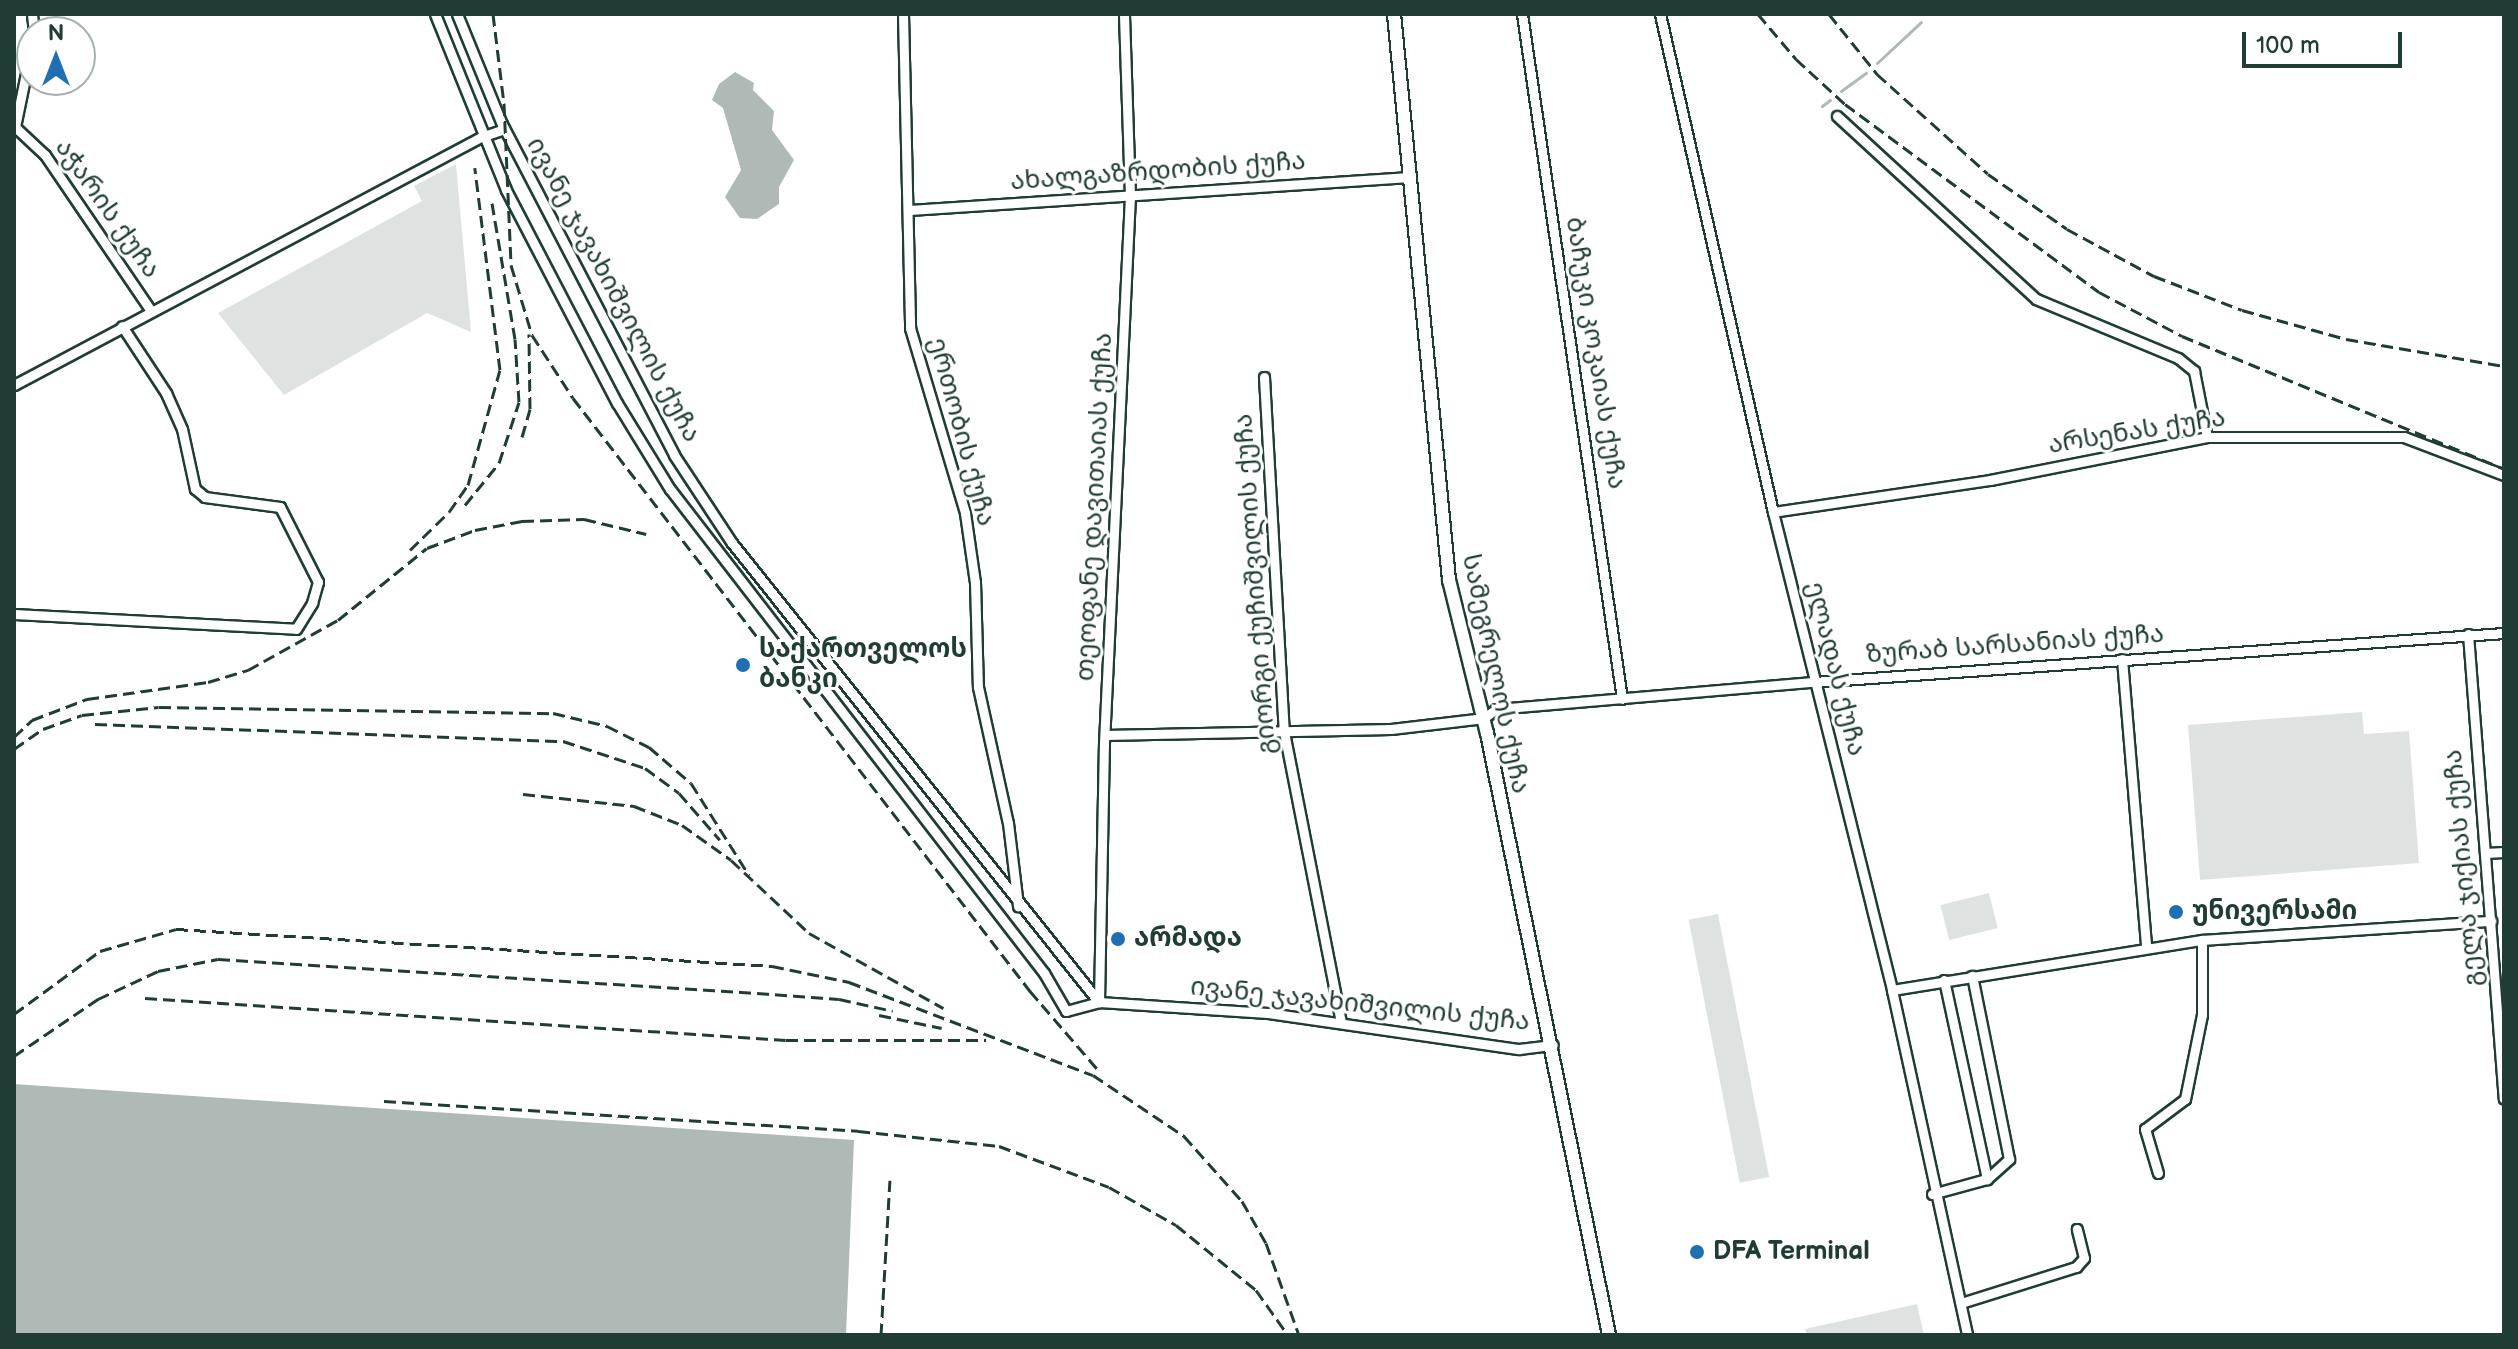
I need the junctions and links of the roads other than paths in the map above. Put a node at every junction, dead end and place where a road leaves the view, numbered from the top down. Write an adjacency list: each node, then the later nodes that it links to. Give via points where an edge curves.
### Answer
1 (435, 14): 11 (street)
2 (457, 14): 10 (street, ივანე ჯავახიშვილის ქუჩა)
3 (903, 14): 14 (street, ერთობის ქუჩა)
4 (1124, 14): 13 (street, თეოფანე დავითაიას ქუჩა)
5 (1394, 14): 12 (main road, სამეგრელოს ქუჩა)
6 (1522, 14): 27 (street, ბაჩუკი კოკაიას ქუჩა)
7 (1660, 14): 21 (street, ელადას ქუჩა)
8 (21, 96): 15 (street, აჭარის ქუჩა, via 15,127 45,155)
9 (1837, 116): 19 (street, via 2036,299 2178,358 2194,371)
10 (504, 129): 11 (street); 33 (street, ივანე ჯავახიშვილის ქუჩა, via 674,455 732,543)
11 (481, 137): 15 (street); 40 (street, via 617,403 670,489 1044,973 1066,1011)
12 (1409, 177): 13 (street, ახალგაზრდობის ქუჩა); 28 (main road, სამეგრელოს ქუჩა, via 1449,580)
13 (1130, 196): 14 (street, ახალგაზრდობის ქუჩა); 30 (street, თეოფანე დავითაიას ქუჩა)
14 (910, 210): 33 (street, ერთობის ქუჩა, via 910,328 965,513 975,582 978,687 1008,823)
15 (151, 311): 16 (street)
16 (122, 326): 18 (street); 22 (street, via 182,429 195,489 205,497 280,507 318,582 306,620 296,629)
17 (1264, 377): 29 (street, გიორგი ქუჩიშვილის ქუჩა)
18 (14, 385)
19 (2207, 437): 20 (street, არსენას ქუჩა, via 2404,437); 21 (street, არსენას ქუჩა, via 1990,480)
20 (2504, 475)
21 (1773, 512): 26 (street, ელადას ქუჩა)
22 (14, 614)
23 (2504, 630): 24 (street, ზურაბ სარსანიას ქუჩა)
24 (2468, 634): 25 (street, ზურაბ სარსანიას ქუჩა); 32 (street, გელა ჯიქიას ქუჩა)
25 (2122, 659): 26 (street, ზურაბ სარსანიას ქუჩა); 36 (street)
26 (1814, 682): 27 (street, ზურაბ სარსანიას ქუჩა); 39 (street, ელადას ქუჩა)
27 (1622, 699): 28 (street, ზურაბ სარსანიას ქუჩა, via 1496,709)
28 (1484, 718): 29 (street, ზურაბ სარსანიას ქუჩა, via 1391,729); 42 (main road, სამეგრელოს ქუჩა)
29 (1284, 732): 30 (street, ზურაბ სარსანიას ქუჩა); 41 (street, გიორგი ქუჩიშვილის ქუჩა)
30 (1105, 735): 40 (street, თეოფანე დავითაიას ქუჩა)
31 (2504, 852): 32 (street)
32 (2485, 853): 34 (street, გელა ჯიქიას ქუჩა)
33 (1018, 906): 40 (street, ივანე ჯავახიშვილის ქუჩა)
34 (2491, 921): 35 (street); 43 (street, გელა ჯიქიას ქუჩა)
35 (2202, 940): 36 (street); 44 (street, via 2202,1015 2185,1099 2145,1129)
36 (2146, 947): 37 (street)
37 (1972, 976): 38 (street); 45 (street, via 2009,1148 2009,1159)
38 (1944, 980): 39 (street); 45 (street)
39 (1892, 990): 46 (street, ელადას ქუჩა)
40 (1099, 1002): 41 (street, ივანე ჯავახიშვილის ქუჩა)
41 (1341, 1022): 42 (street, ივანე ჯავახიშვილის ქუჩა, via 1519,1049)
42 (1553, 1045): 49 (main road, სამეგრელოს ქუჩა)
43 (2504, 1099)
44 (2158, 1173)
45 (1987, 1179): 46 (street)
46 (1932, 1194): 48 (street, ელადას ქუჩა)
47 (2077, 1229): 48 (street, via 2084,1258 2076,1267)
48 (1961, 1303): 50 (street, ელადას ქუჩა)
49 (1609, 1335)
50 (1967, 1335)

